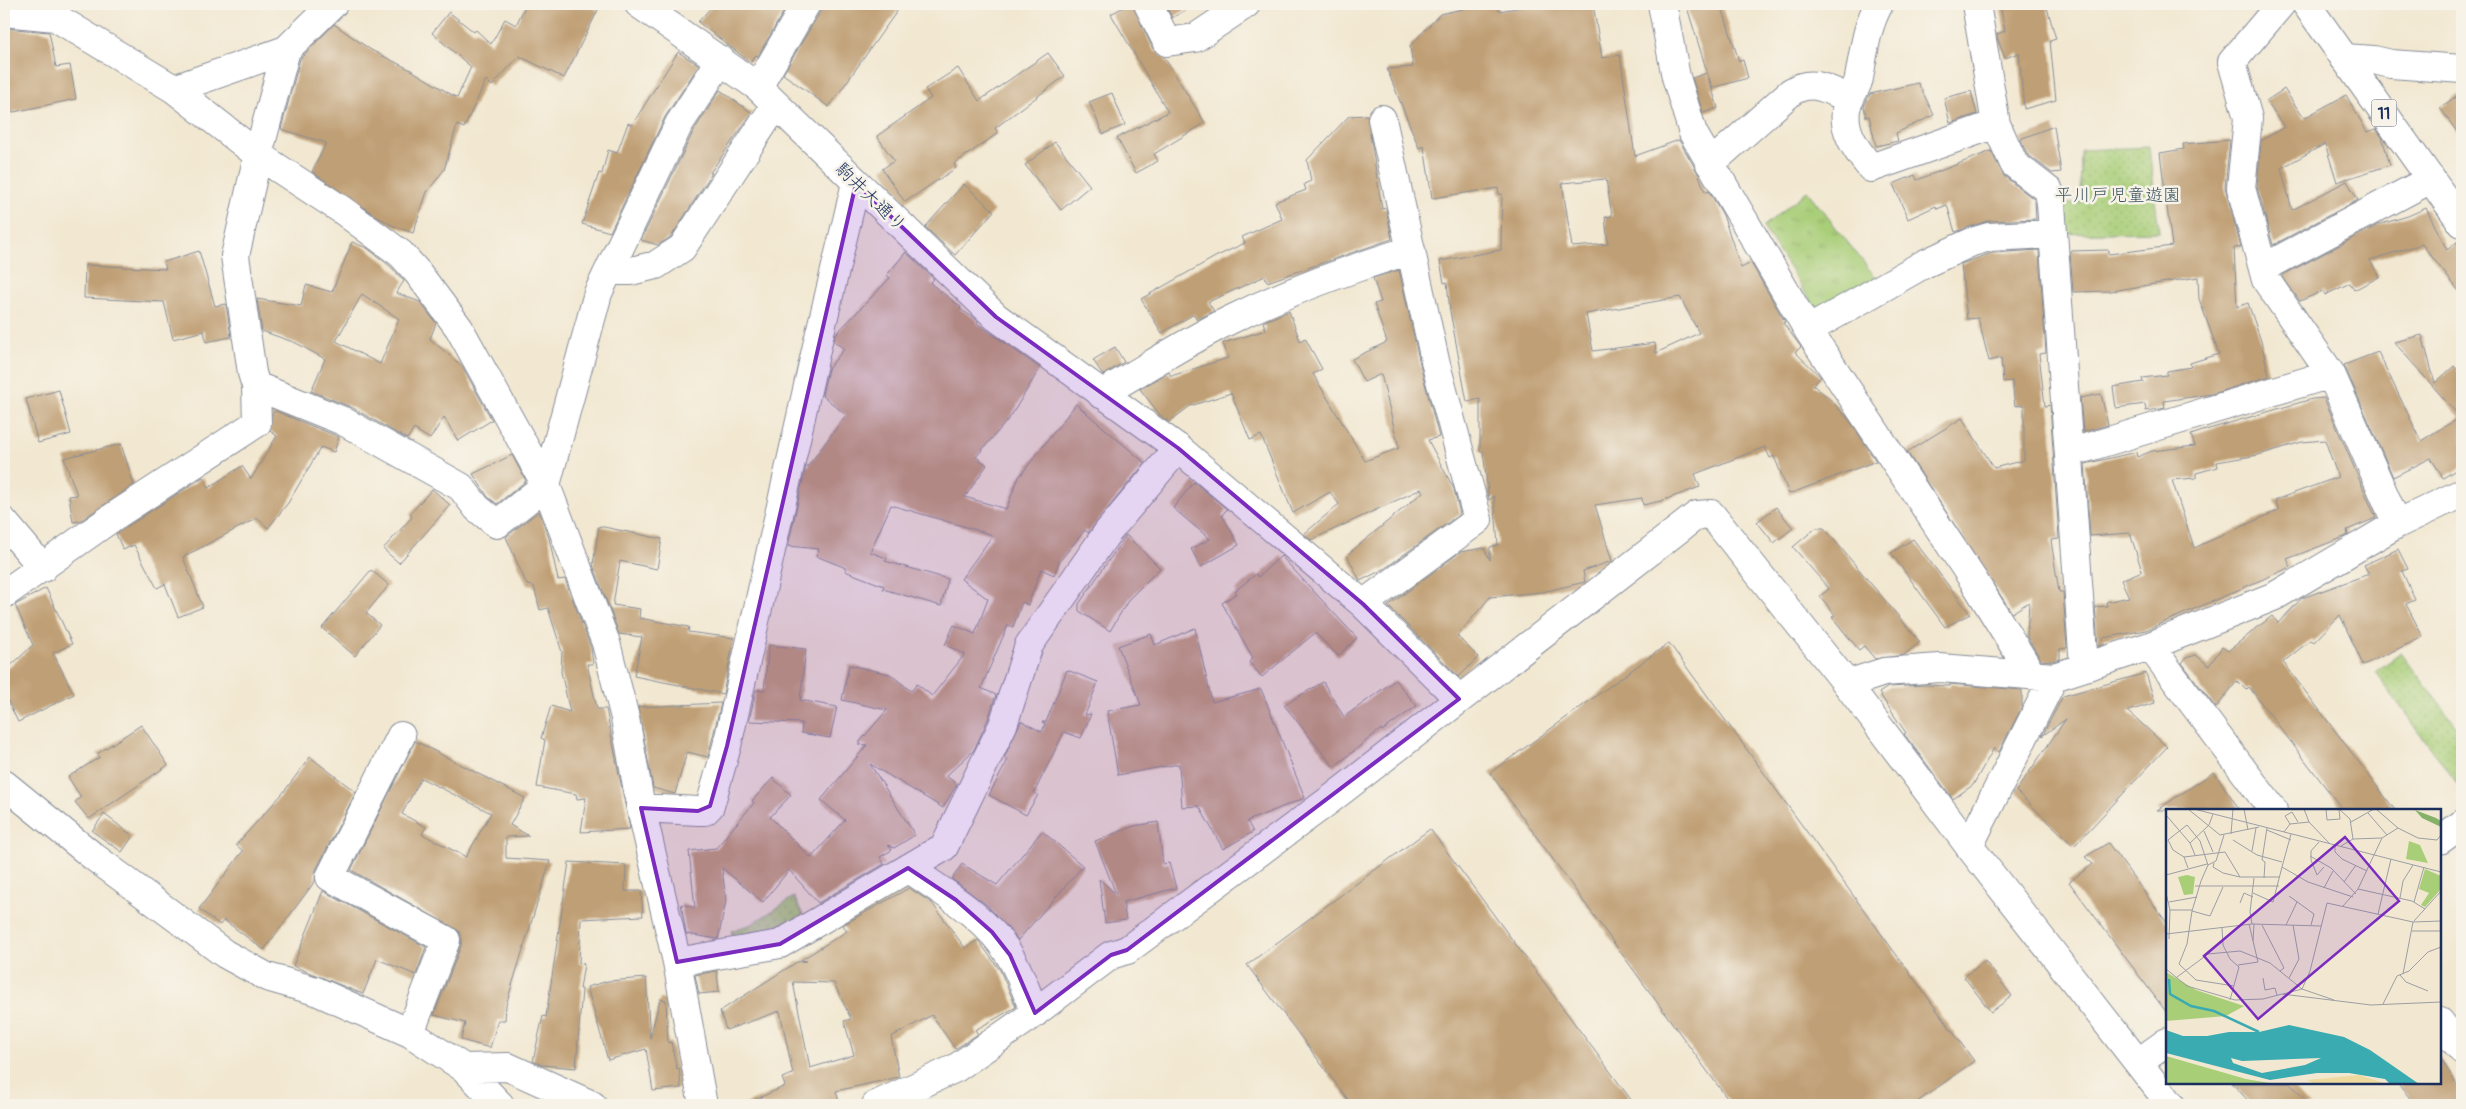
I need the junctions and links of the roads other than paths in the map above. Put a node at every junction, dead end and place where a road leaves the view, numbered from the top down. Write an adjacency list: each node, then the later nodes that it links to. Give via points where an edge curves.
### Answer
1 (333, 4): 12 (street)
2 (639, 4): 14 (street, 駒井大通り)
3 (806, 4): 17 (street)
4 (1148, 4): 5 (street, via 1167,42 1195,38)
5 (1246, 4)
6 (1662, 4): 22 (street, via 1676,77 1693,133)
7 (1879, 4): 18 (street, via 1870,21 1859,79)
8 (1976, 4): 20 (street)
9 (2282, 4): 28 (street, via 2232,62 2248,118 2242,188)
10 (2306, 4): 13 (street, 11)
11 (4, 12): 16 (street, via 55,17)
12 (286, 50): 16 (street); 21 (street)
13 (2344, 58): 15 (street); 23 (street, 11)
14 (721, 60): 17 (street, 駒井大通り); 29 (street, via 679,124)
15 (2462, 69)
16 (174, 89): 21 (street)
17 (766, 96): 24 (street, 駒井大通り); 29 (street, via 682,248 656,265 631,271)
18 (1850, 99): 20 (street, via 1845,116 1852,144 1871,168); 22 (street, via 1815,86 1802,85)
19 (1382, 119): 27 (street)
20 (1996, 124): 26 (street, via 2014,164 2049,191)
21 (258, 155): 32 (street, via 235,256); 36 (street, via 342,210 401,254 418,273 459,328)
22 (1710, 164): 30 (street)
23 (2431, 179): 25 (street, 11); 28 (street)
24 (856, 183): 33 (street, 駒井大通り, via 996,317); 50 (street, via 727,746 710,806 698,812)
25 (2462, 223)
26 (2053, 234): 30 (street, via 1989,237 1972,242 1924,264); 35 (street)
27 (1411, 250): 33 (street, via 1296,289 1236,317); 42 (street, via 1436,365 1478,520)
28 (2263, 268): 31 (street, via 2266,280)
29 (609, 271): 36 (street, via 598,293)
30 (1808, 330): 45 (street, via 1974,582)
31 (2330, 374): 35 (street); 39 (street)
32 (256, 386): 36 (street, via 343,421 461,487 477,508 498,524); 40 (street, via 257,423 113,517)
33 (1101, 394): 34 (street, 駒井大通り)
34 (1178, 448): 42 (street, 駒井大通り); 55 (street, via 1107,533 1029,645 1003,725 944,847)
35 (2069, 453): 44 (street)
36 (546, 485): 50 (street, via 606,643 625,718)
37 (2462, 492): 39 (street)
38 (4, 522): 40 (street)
39 (2397, 524): 43 (street, via 2274,596)
40 (43, 568): 41 (street)
41 (4, 594)
42 (1363, 604): 47 (street, 駒井大通り)
43 (2150, 646): 44 (street); 51 (street)
44 (2084, 667): 45 (street)
45 (2043, 676): 46 (street, via 1940,668 1884,672); 54 (street)
46 (1847, 684): 47 (street, via 1711,514 1697,515); 54 (street)
47 (1460, 698): 57 (street, via 1323,805 1127,950 1111,955)
48 (401, 736): 59 (street, via 330,877 446,940)
49 (4, 784): 59 (street, via 94,857 225,954 267,977 316,991)
50 (641, 808): 56 (street)
51 (2272, 809)
52 (2462, 824): 53 (street)
53 (2441, 839)
54 (1969, 846): 62 (street)
55 (908, 868): 56 (street, via 780,944); 57 (street, via 956,900 992,932 1010,955)
56 (677, 962): 66 (street)
57 (1035, 1013): 67 (street, via 956,1068)
58 (2441, 1023): 61 (street)
59 (410, 1033): 63 (street)
60 (2166, 1043): 62 (street)
61 (2462, 1050)
62 (2139, 1062): 68 (street)
63 (464, 1068): 64 (street); 65 (street, via 508,1067)
64 (500, 1105)
65 (592, 1105)
66 (703, 1105)
67 (876, 1105)
68 (2171, 1105)

